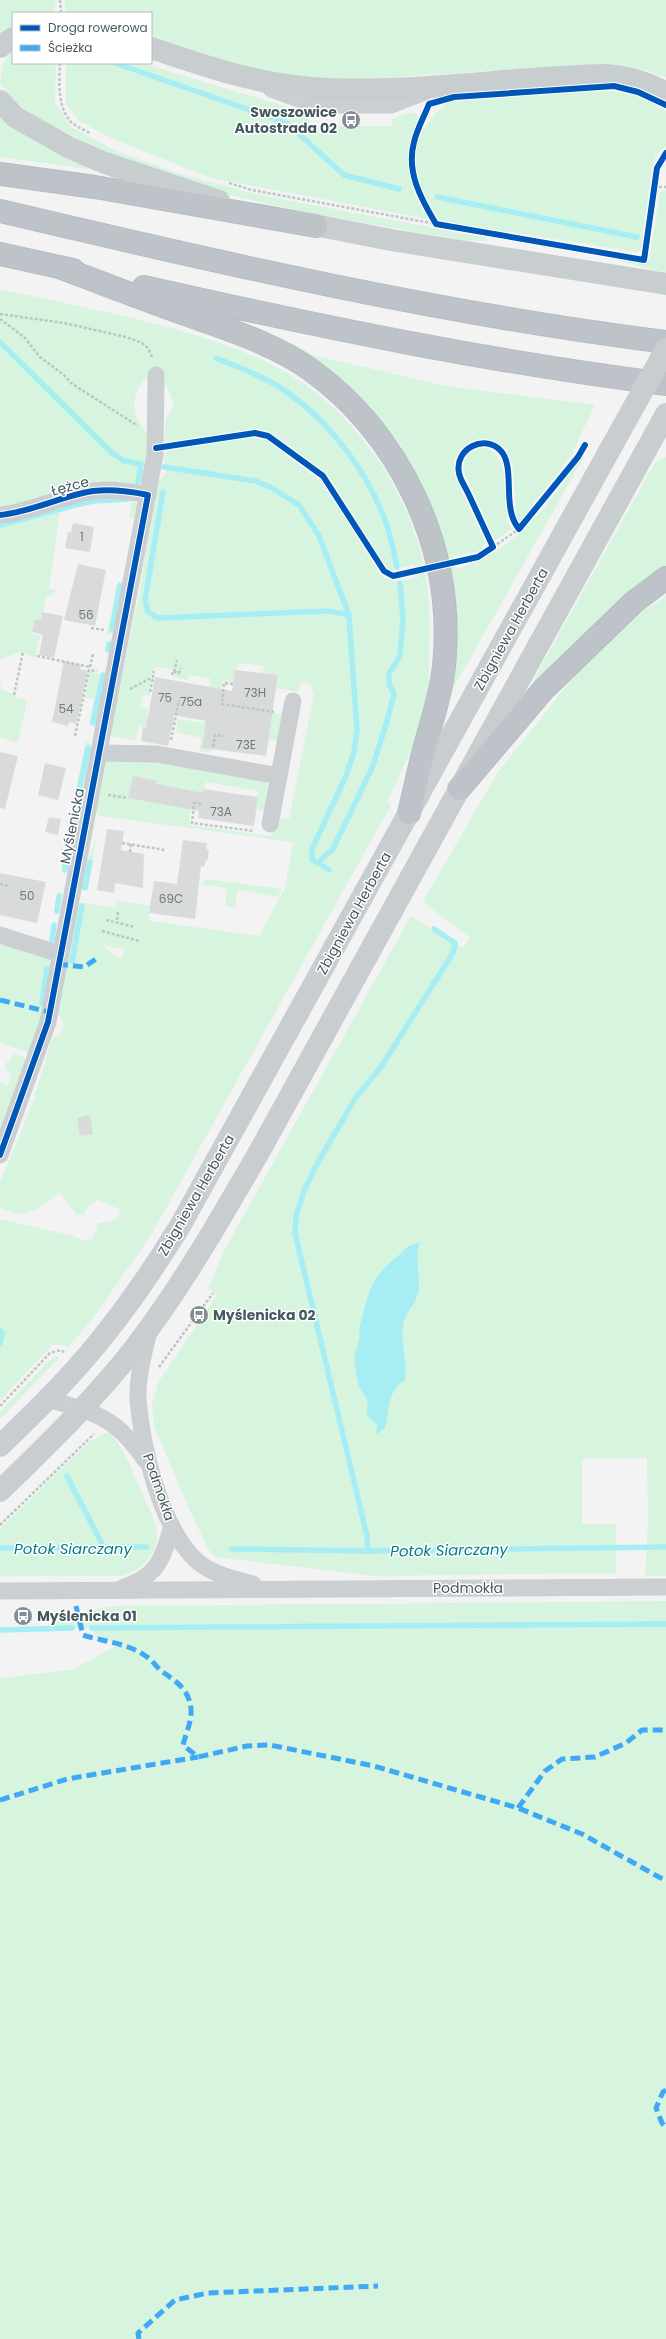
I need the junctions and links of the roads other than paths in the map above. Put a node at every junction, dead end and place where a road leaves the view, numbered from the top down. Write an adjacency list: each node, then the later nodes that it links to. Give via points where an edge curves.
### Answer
1 (12, 39): 2 (main road)
2 (0, 48)
3 (152, 48): 4 (main road, via 233,76 310,88 605,75 626,76 647,82)
4 (666, 93)
5 (0, 101): 8 (main road, via 15,116 40,133 105,163 208,198)
6 (0, 174): 8 (highway, via 95,187)
7 (0, 210): 12 (highway, via 228,263 423,303 575,330)
8 (316, 226): 11 (main road, via 422,246)
9 (0, 254): 10 (highway)
10 (58, 267): 15 (highway, via 332,327 589,374); 24 (highway, via 224,328 279,351 310,369 365,420 401,470 418,502 431,535 440,570 446,618 440,690)
11 (666, 284)
12 (666, 342)
13 (666, 349): 24 (main road, Zbigniewa Herberta, bridge)
14 (156, 375): 17 (street, Myślenicka, via 156,438)
15 (666, 384)
16 (666, 414): 23 (main road)
17 (148, 495): 18 (street, Łężce, via 112,490 92,491 36,508); 21 (street, Myślenicka)
18 (0, 515)
19 (666, 578): 23 (highway, via 634,602 544,689)
20 (292, 707): 22 (street)
21 (98, 753): 22 (street, via 157,754); 27 (street, Myślenicka)
22 (279, 776): 25 (street)
23 (458, 789): 29 (main road, via 216,1228)
24 (409, 814): 30 (main road, Zbigniewa Herberta, via 180,1226 126,1307 94,1348)
25 (270, 824)
26 (0, 935): 27 (street)
27 (60, 954): 28 (street, Myślenicka, via 48,1022)
28 (0, 1155)
29 (150, 1327): 31 (main road); 33 (street, Podmokła, via 138,1399)
30 (48, 1399): 31 (street); 32 (main road, Zbigniewa Herberta)
31 (82, 1409): 33 (street, via 98,1413 121,1429); 34 (main road)
32 (0, 1446)
33 (148, 1465): 35 (street, Podmokła)
34 (0, 1490)
35 (172, 1526): 37 (street, Podmokła, via 181,1545 198,1562 230,1578); 39 (street, via 157,1567 139,1583)
36 (666, 1586): 37 (street, Podmokła)
37 (270, 1589): 39 (street, Podmokła)
38 (0, 1591): 39 (street, Podmokła)
39 (113, 1591)

